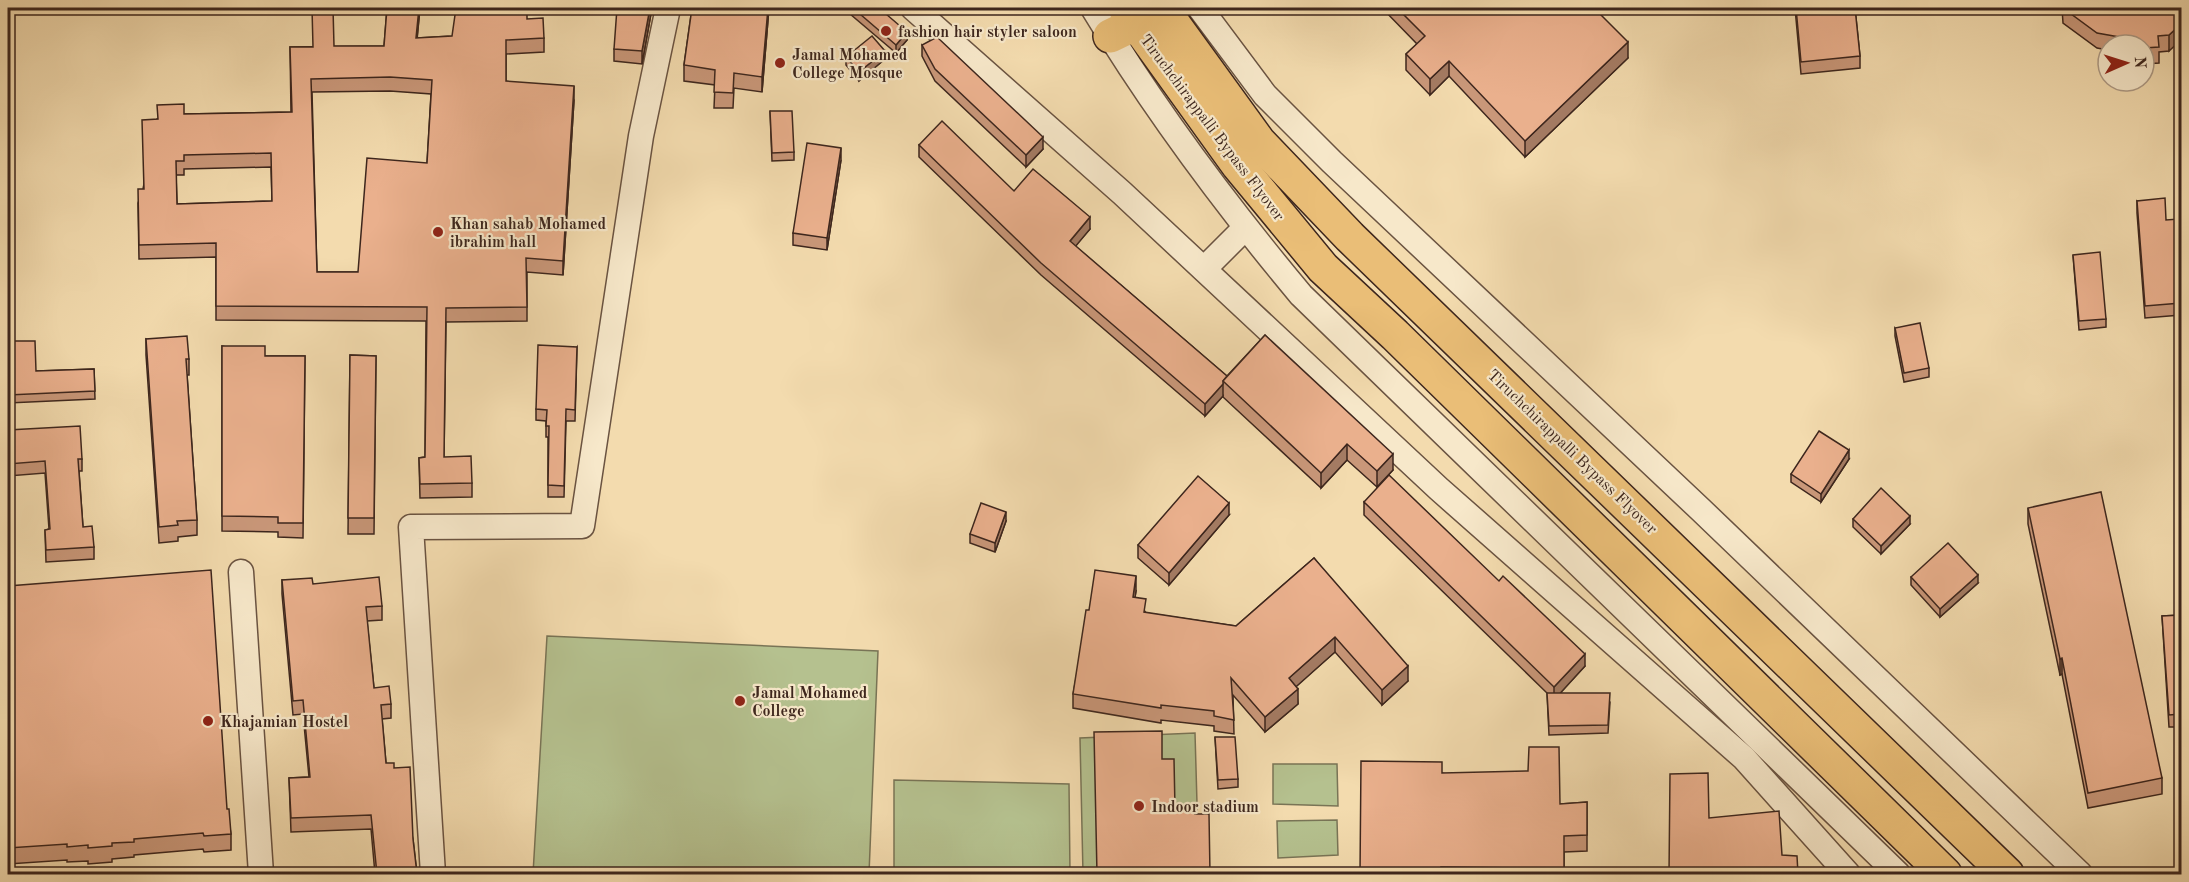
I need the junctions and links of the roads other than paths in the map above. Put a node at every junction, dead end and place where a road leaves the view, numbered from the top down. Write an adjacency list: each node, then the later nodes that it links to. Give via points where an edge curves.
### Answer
1 (668, 8): 10 (street, via 641,136 582,526 411,527)
2 (913, 8): 7 (street)
3 (1093, 8): 5 (street)
4 (1200, 8): 15 (street, via 1265,95 1332,162)
5 (1133, 19): 6 (street, via 1194,160); 13 (highway, Tiruchchirappalli Bypass Flyover, via 1238,165 1323,268); 14 (highway, Tiruchchirappalli Bypass Flyover, via 1350,237)
6 (1245, 228): 7 (street); 12 (street, via 1301,295)
7 (1204, 269): 11 (street, via 1439,489 1744,758)
8 (241, 572): 9 (street)
9 (261, 874)
10 (433, 874)
11 (1848, 874)
12 (1898, 874)
13 (1945, 874)
14 (2007, 874)
15 (2080, 874)

